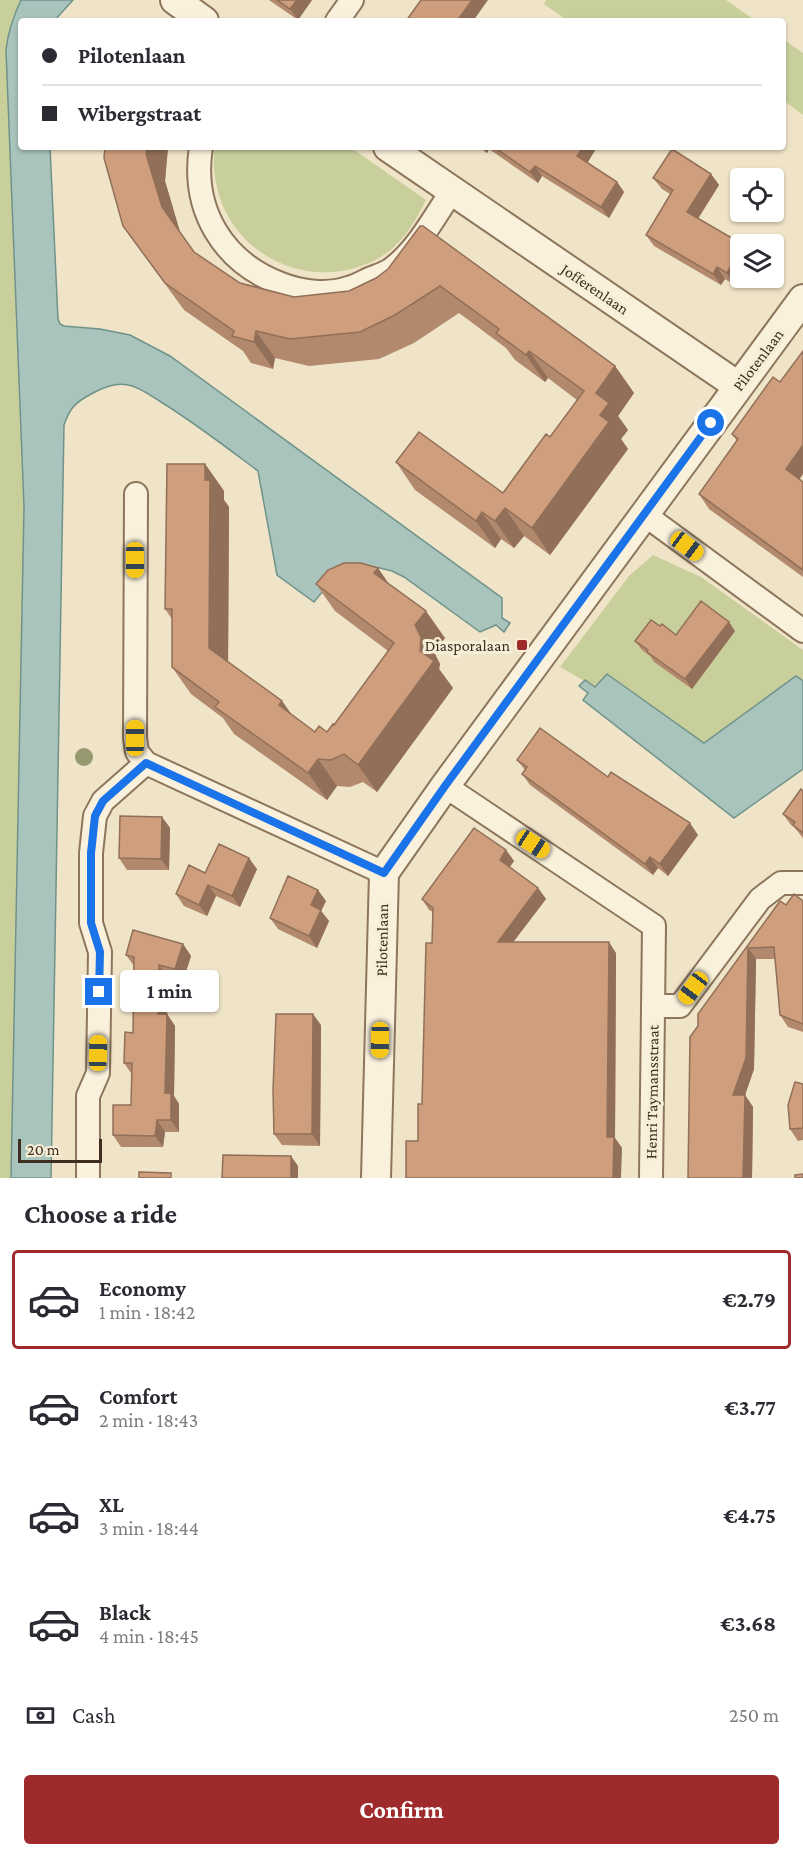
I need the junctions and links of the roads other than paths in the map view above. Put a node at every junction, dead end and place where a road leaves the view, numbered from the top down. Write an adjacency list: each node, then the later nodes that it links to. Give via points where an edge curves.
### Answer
1 (175, 0): 3 (street)
2 (352, 0): 4 (street)
3 (200, 18)
4 (339, 18)
5 (201, 150): 7 (street, via 198,170 203,203 222,242 264,278 307,291 348,288 390,270 413,248)
6 (392, 150): 7 (street, Jofferenlaan)
7 (452, 191): 9 (street, Jofferenlaan)
8 (803, 299): 9 (street, Pilotenlaan)
9 (738, 386): 11 (street, Pilotenlaan)
10 (136, 494): 13 (street, via 135,738 137,752)
11 (645, 515): 12 (street); 14 (street, Pilotenlaan)
12 (803, 631)
13 (146, 763): 15 (street); 18 (street, via 103,801 95,816 91,923 100,952 98,1073 88,1096)
14 (445, 786): 15 (street, Pilotenlaan); 17 (street, Henri Taymansstraat, via 654,926)
15 (384, 873): 19 (street, Pilotenlaan)
16 (792, 883): 17 (street, Henri Taymansstraat, via 760,899 680,1006)
17 (653, 1006): 20 (street, Henri Taymansstraat)
18 (88, 1178)
19 (376, 1178)
20 (651, 1178)

